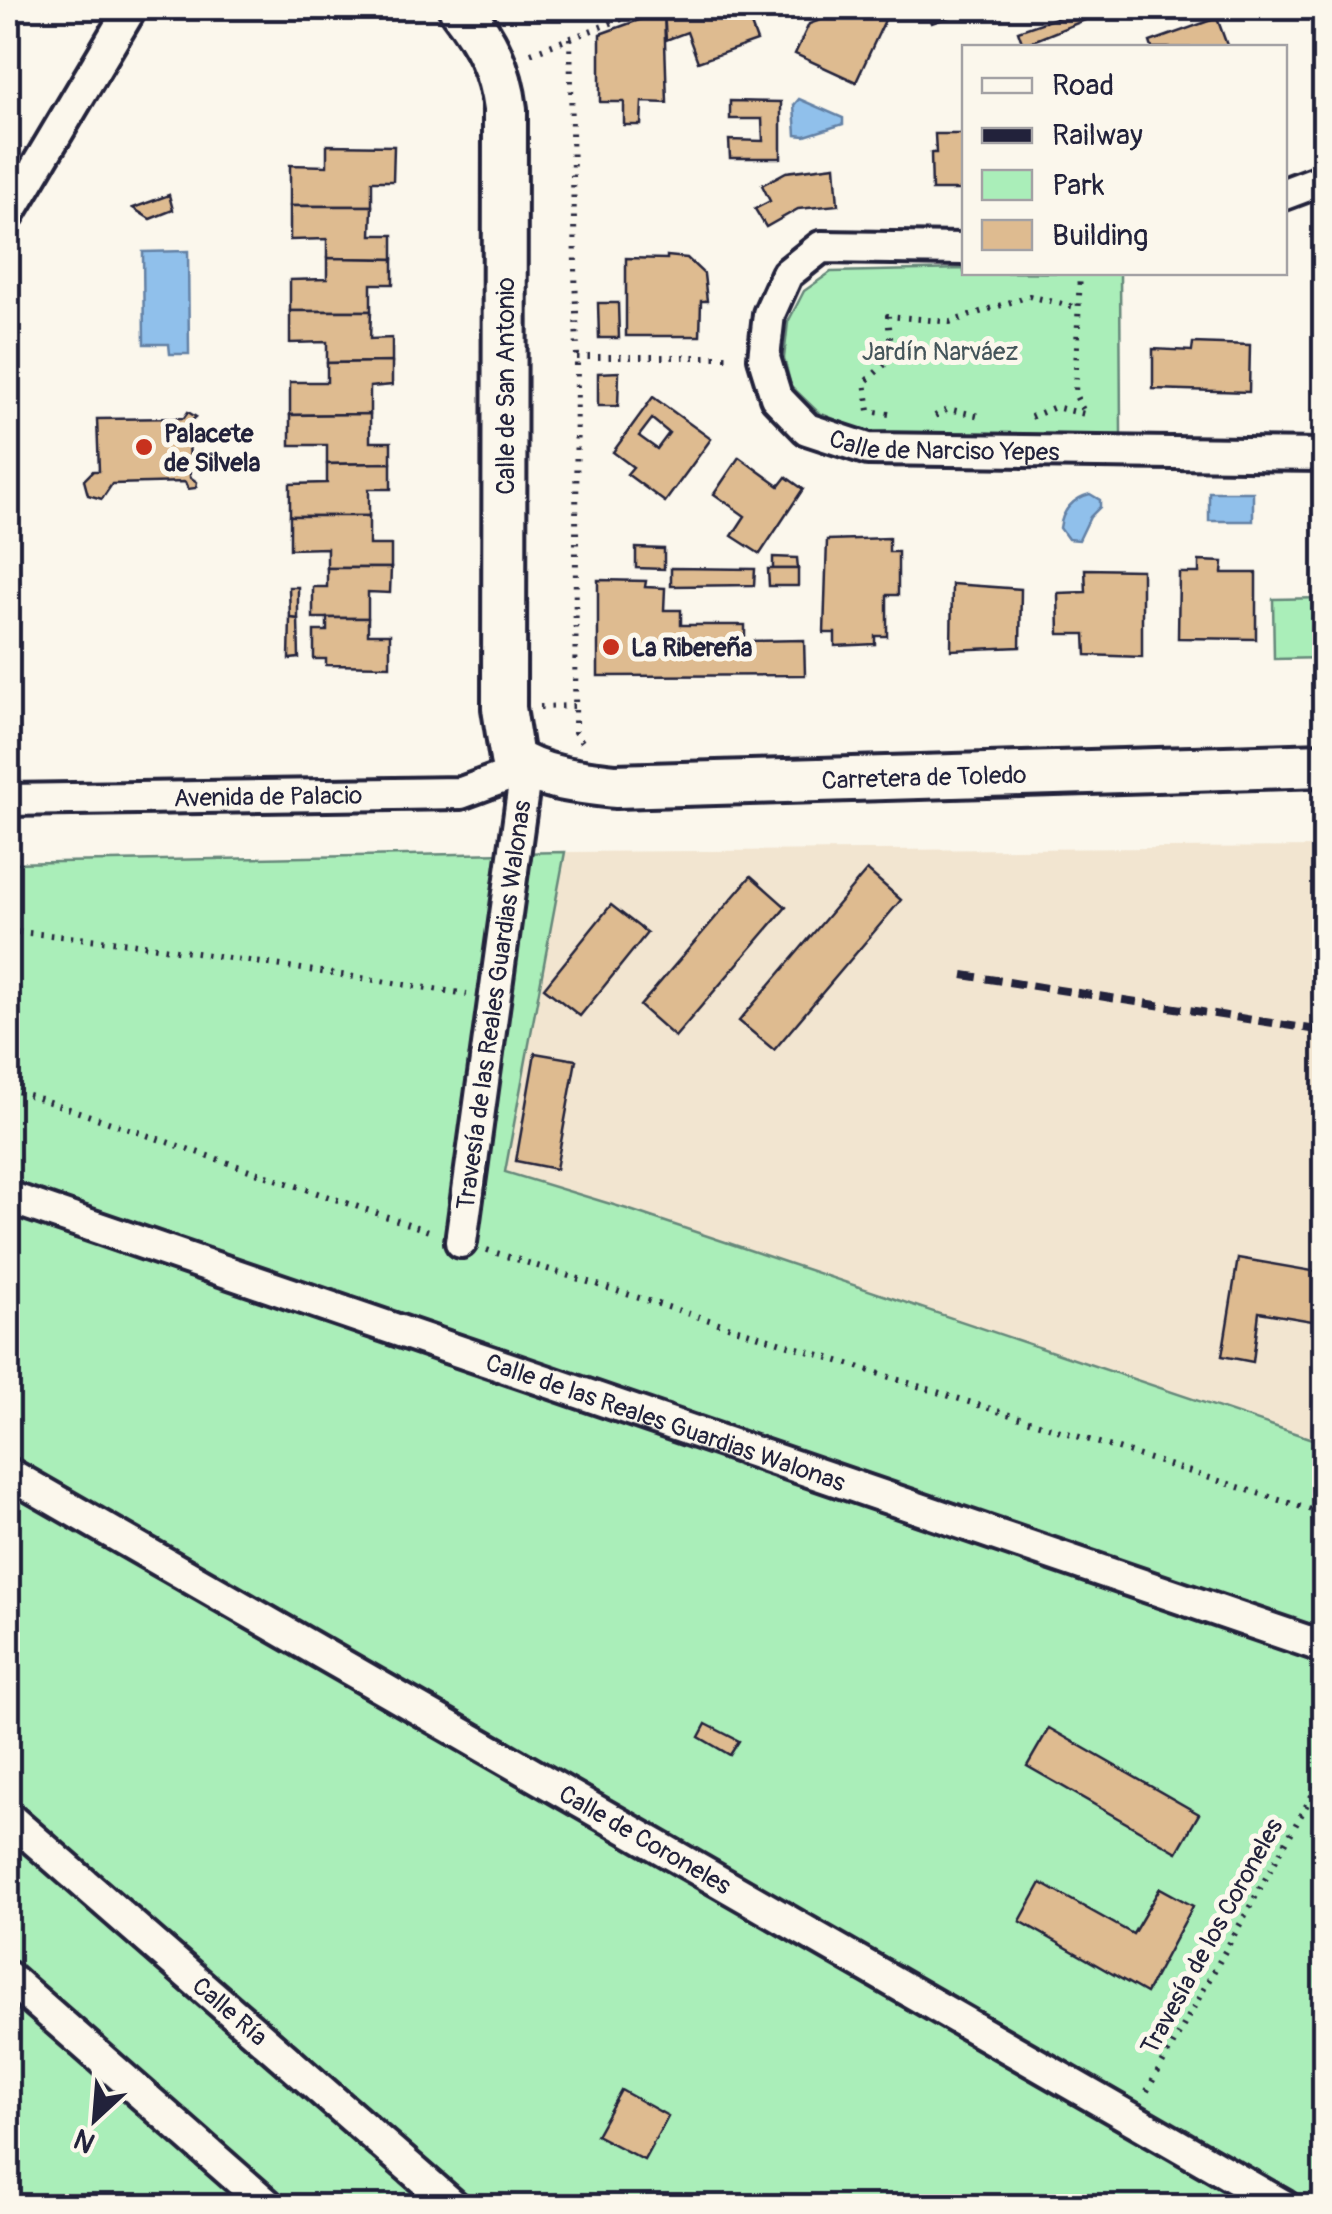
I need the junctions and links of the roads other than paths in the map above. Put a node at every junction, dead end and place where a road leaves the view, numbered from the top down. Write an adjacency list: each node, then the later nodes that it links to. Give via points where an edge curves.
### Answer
1 (132, 8): 5 (street)
2 (462, 8): 9 (street, Calle de San Antonio, via 497,66 505,109 504,708 512,759)
3 (1324, 179): 4 (street)
4 (1287, 193)
5 (8, 215)
6 (962, 249): 7 (street, Calle de Narciso Yepes, via 821,247 786,274 770,314 764,358 776,397 807,428 868,449)
7 (1324, 455)
8 (1324, 765): 9 (street, Carretera de Toledo, via 616,786)
9 (526, 768): 10 (street, Avenida de Palacio, via 461,793); 12 (street, Travesía de las Reales Guardias Walonas)
10 (8, 800)
11 (8, 1197): 14 (street, Calle de las Reales Guardias Walonas)
12 (461, 1242)
13 (8, 1473): 19 (street, Calle de Coroneles)
14 (1324, 1647)
15 (8, 1818): 18 (street, Calle Ría)
16 (8, 1977): 17 (street)
17 (269, 2206)
18 (454, 2206)
19 (1284, 2206)

